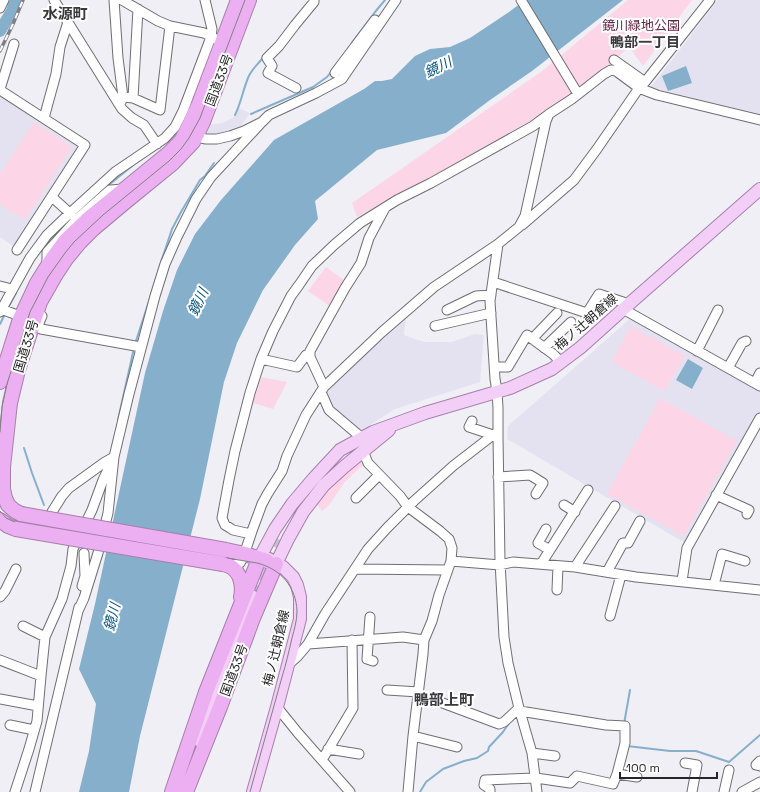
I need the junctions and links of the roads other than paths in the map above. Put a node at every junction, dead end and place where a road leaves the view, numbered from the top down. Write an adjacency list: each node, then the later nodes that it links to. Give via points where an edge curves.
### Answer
1 (4, 0): 12 (street)
2 (54, 0): 15 (street)
3 (114, 0): 26 (street)
4 (122, 0): 13 (street)
5 (205, 0): 17 (street, via 212,29)
6 (238, 0): 17 (highway, 国道33号)
7 (249, 0): 17 (highway, 国道33号)
8 (314, 0): 22 (street, via 267,58 272,66 268,73)
9 (396, 0): 14 (street)
10 (522, 0): 24 (street)
11 (710, 0): 21 (street)
12 (0, 8)
13 (138, 9): 16 (street); 25 (street)
14 (386, 14): 20 (street, via 381,12); 30 (street, via 342,79 269,115)
15 (68, 22): 26 (street); 28 (street)
16 (170, 26): 17 (street, via 204,33); 25 (street, via 160,110)
17 (219, 40): 31 (highway, 国道33号, via 206,115); 32 (street, via 181,117 175,127)
18 (14, 44): 23 (street)
19 (614, 60): 21 (street)
20 (335, 73)
21 (642, 85): 24 (street, via 611,70); 29 (street, via 657,95); 38 (street, via 574,180)
22 (296, 88)
23 (0, 89): 28 (street)
24 (578, 94): 27 (street)
25 (133, 98): 26 (street)
26 (122, 101): 32 (street, via 122,109 144,126)
27 (550, 114): 36 (street, via 533,126); 38 (street, via 546,121 525,216)
28 (44, 118): 35 (street, via 85,145)
29 (760, 120)
30 (262, 122): 31 (street, via 244,131 217,139); 57 (street, via 211,177 196,199 165,264)
31 (191, 135): 33 (highway, 国道33号); 46 (highway, 国道33号, via 188,148 173,163 80,242 53,278)
32 (157, 144): 37 (street, via 115,172)
33 (125, 189): 37 (street, via 110,190); 41 (highway, 国道33号, via 66,240)
34 (760, 189): 47 (main road, 梅ノ辻朝倉線)
35 (52, 197): 37 (street); 40 (street)
36 (386, 206): 60 (street, via 369,238 361,263); 61 (street, via 360,223 312,266 291,296 272,331)
37 (73, 216): 41 (street, via 47,252); 44 (street, via 48,235 34,252)
38 (519, 227): 39 (street)
39 (498, 244): 42 (street); 68 (street, via 434,287 382,332)
40 (17, 250)
41 (47, 266): 50 (highway, 国道33号, via 37,283)
42 (493, 282): 45 (street); 47 (street, via 587,313 599,294)
43 (0, 286): 44 (street)
44 (12, 289): 50 (street)
45 (491, 295): 48 (street, via 476,296); 51 (street)
46 (40, 302): 50 (highway, 国道33号); 57 (street, via 46,304 39,324 41,330)
47 (626, 307): 59 (street); 62 (main road, 梅ノ辻朝倉線)
48 (447, 310)
49 (718, 310): 59 (street)
50 (12, 313): 66 (highway, 国道33号); 79 (highway, 国道33号, via 18,370 10,403)
51 (491, 313): 54 (street); 63 (street)
52 (557, 314): 55 (street)
53 (570, 322): 58 (street)
54 (435, 326)
55 (532, 339): 58 (street); 63 (street, via 527,336 508,367)
56 (746, 341): 64 (street, via 742,343)
57 (141, 347): 76 (street)
58 (544, 348): 62 (street)
59 (697, 351): 64 (street)
60 (310, 355): 61 (street, via 306,355 297,367); 68 (street)
61 (261, 359): 93 (street, via 235,451 222,518 225,525 233,530)
62 (561, 362): 69 (main road, 梅ノ辻朝倉線, via 552,369 510,388)
63 (494, 367): 69 (street)
64 (728, 368): 67 (street)
65 (760, 373): 67 (street)
66 (0, 382)
67 (757, 384)
68 (322, 390): 74 (street, via 329,410); 93 (street, via 306,415 282,471 262,504)
69 (497, 391): 73 (street); 74 (main road, 梅ノ辻朝倉線, via 399,422)
70 (760, 418): 72 (street)
71 (472, 421): 73 (street, via 469,427)
72 (757, 429): 82 (street)
73 (495, 433): 78 (street); 86 (street, via 453,466)
74 (371, 436): 75 (main road, 梅ノ辻朝倉線); 94 (main road, via 331,469 306,495); 98 (main road, 梅ノ辻朝倉線, via 340,450 314,478 292,504)
75 (363, 451): 77 (street, via 368,463); 100 (main road, 梅ノ辻朝倉線, via 324,485 304,512)
76 (114, 457): 87 (street, via 69,488); 118 (street, via 108,513 98,553); 122 (street, via 73,549 62,599)
77 (378, 475): 83 (street); 86 (street)
78 (498, 477): 81 (street, via 530,475 543,482); 101 (street)
79 (1, 489): 97 (highway, 国道33号, bridge, via 8,505 21,514)
80 (588, 490): 88 (street)
81 (536, 494)
82 (716, 495): 89 (street, via 749,510); 111 (street, via 687,548)
83 (356, 498)
84 (564, 506): 88 (street)
85 (615, 506): 106 (street)
86 (408, 507): 104 (street, via 449,539 452,548); 108 (street, via 368,549)
87 (52, 512)
88 (574, 512): 95 (street)
89 (747, 514)
90 (0, 520): 103 (highway, bridge, via 16,529)
91 (640, 520): 109 (street, via 628,543 624,543)
92 (546, 529): 95 (street, via 538,543)
93 (251, 534): 97 (street)
94 (278, 539)
95 (550, 550): 102 (street)
96 (84, 553): 118 (street, via 85,576)
97 (245, 554): 98 (highway, 国道33号); 103 (street, via 240,563)
98 (260, 556): 100 (highway, 国道33号); 103 (highway); 117 (highway, 国道33号)
99 (745, 560): 112 (street, via 722,554)
100 (276, 564): 129 (main road, 梅ノ辻朝倉線, via 293,577 300,597 300,619); 158 (highway, 国道33号)
101 (500, 564): 102 (street); 104 (street); 137 (street, via 504,637)
102 (541, 564): 105 (street)
103 (229, 565): 117 (highway, 国道33号, via 240,578 243,589)
104 (449, 565): 108 (street); 125 (street)
105 (558, 566): 106 (street); 113 (street)
106 (575, 567): 109 (street)
107 (16, 569): 116 (street)
108 (355, 569): 126 (street)
109 (607, 572): 110 (street)
110 (621, 575): 111 (street); 119 (street)
111 (682, 581): 112 (street)
112 (714, 585): 114 (street)
113 (557, 590)
114 (760, 590)
115 (252, 596): 136 (main road)
116 (0, 597)
117 (239, 609): 157 (highway, 国道33号, via 206,692)
118 (78, 611): 156 (street)
119 (610, 616)
120 (370, 617): 123 (street)
121 (23, 626): 122 (street)
122 (44, 637): 130 (street)
123 (368, 639): 124 (street); 125 (street, via 403,637); 128 (street, via 367,659)
124 (352, 640): 126 (street); 142 (street, via 353,708)
125 (424, 640): 132 (street)
126 (308, 644): 129 (street)
127 (0, 660): 130 (street)
128 (373, 661)
129 (288, 665): 135 (main road, 梅ノ辻朝倉線)
130 (40, 676): 134 (street)
131 (386, 690): 132 (street)
132 (418, 695): 137 (street, via 499,724); 140 (street)
133 (0, 699): 134 (street)
134 (38, 706): 139 (street)
135 (277, 707): 146 (street); 159 (main road, 梅ノ辻朝倉線)
136 (210, 709): 157 (main road); 158 (main road)
137 (519, 710): 143 (street); 151 (street, via 625,726 625,743)
138 (10, 725): 139 (street)
139 (34, 730): 155 (street)
140 (413, 736): 141 (street); 161 (street)
141 (457, 747)
142 (328, 749): 144 (street); 146 (street)
143 (532, 752): 145 (street); 153 (street)
144 (359, 754)
145 (555, 756)
146 (322, 760): 160 (street)
147 (760, 761): 149 (street, via 756,765)
148 (685, 763): 164 (street, via 697,765)
149 (760, 766)
150 (729, 770): 165 (street)
151 (617, 774): 152 (street); 153 (street, via 613,784 577,776 570,783)
152 (637, 777)
153 (536, 778): 162 (street, via 485,780 484,784); 163 (street)
154 (760, 782): 166 (street)
155 (15, 792)
156 (35, 792)
157 (172, 792)
158 (185, 792)
159 (253, 792)
160 (350, 792)
161 (408, 792)
162 (490, 792)
163 (537, 792)
164 (692, 792)
165 (724, 792)
166 (742, 792)

